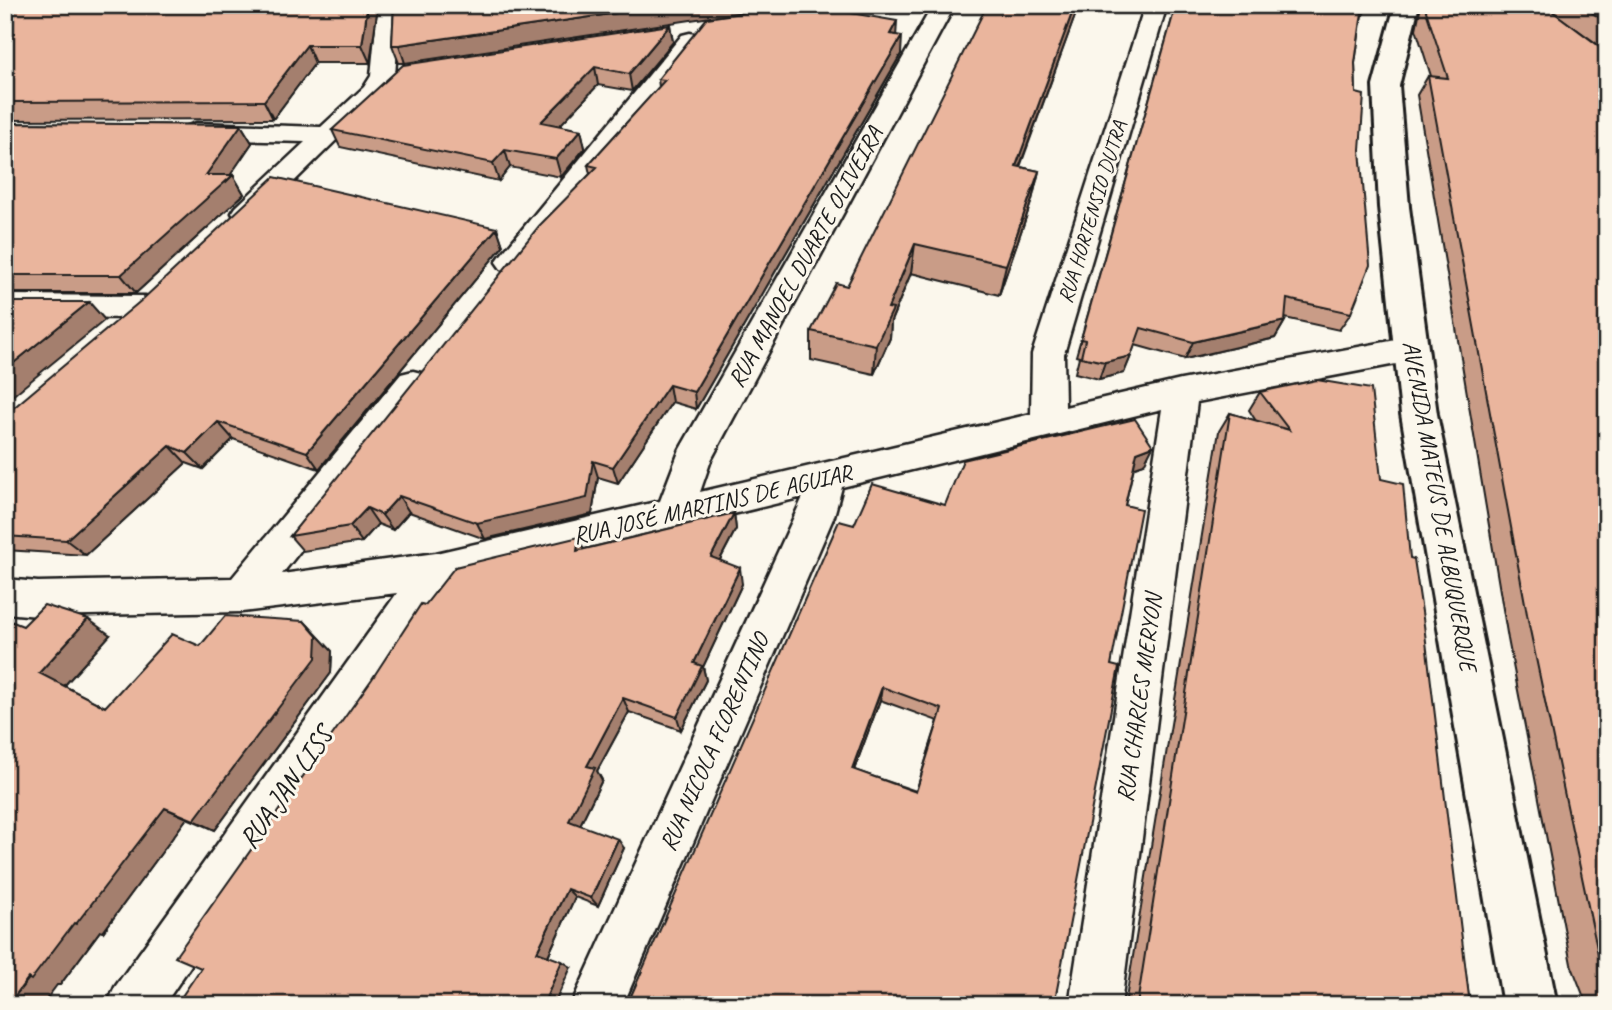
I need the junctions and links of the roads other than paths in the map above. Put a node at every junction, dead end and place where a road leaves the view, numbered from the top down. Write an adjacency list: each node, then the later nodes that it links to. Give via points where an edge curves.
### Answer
1 (389, 5): 9 (street, via 394,74)
2 (848, 5): 6 (street)
3 (944, 5): 19 (street, RUA MANOEL DUARTE OLIVEIRA, via 693,459)
4 (1156, 5): 17 (street, RUA HORTENSIO DUTRA, via 1048,354)
5 (1407, 5): 14 (street, AVENIDA MATEUS DE ALBUQUERQUE, via 1386,86 1394,207)
6 (752, 19)
7 (695, 28): 11 (street)
8 (167, 131): 9 (street)
9 (328, 135): 10 (street)
10 (226, 231)
11 (493, 285)
12 (5, 306): 13 (street, via 156,297)
13 (111, 337)
14 (1412, 349): 16 (street, RUA JOSÉ MARTINS DE AGUIAR); 27 (street, AVENIDA MATEUS DE ALBUQUERQUE, via 1419,414)
15 (432, 359): 21 (street)
16 (1181, 392): 17 (street, RUA JOSÉ MARTINS DE AGUIAR); 26 (street, RUA CHARLES MERYON)
17 (1049, 422): 18 (street, RUA JOSÉ MARTINS DE AGUIAR)
18 (827, 479): 19 (street, RUA JOSÉ MARTINS DE AGUIAR); 25 (street, RUA NICOLA FLORENTINO, via 809,529)
19 (675, 512): 20 (street, RUA JOSÉ MARTINS DE AGUIAR)
20 (436, 570): 21 (street, RUA JOSÉ MARTINS DE AGUIAR); 24 (street, RUA JAN LISS)
21 (242, 595): 22 (street, RUA JOSÉ MARTINS DE AGUIAR)
22 (22, 598): 23 (street)
23 (5, 632)
24 (133, 1005)
25 (597, 1005)
26 (1095, 1005)
27 (1530, 1005)

